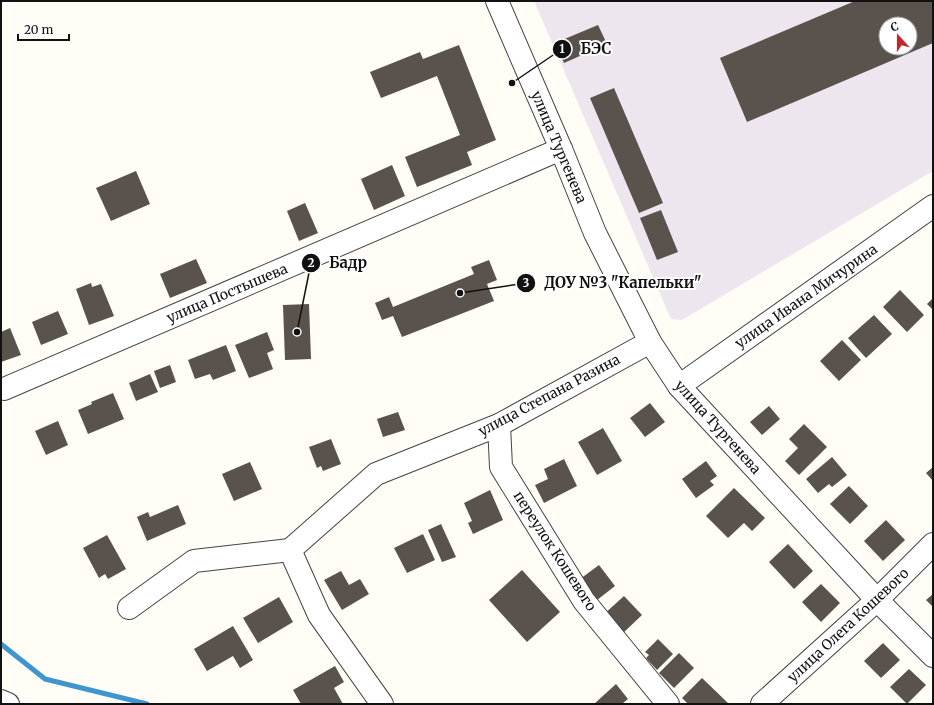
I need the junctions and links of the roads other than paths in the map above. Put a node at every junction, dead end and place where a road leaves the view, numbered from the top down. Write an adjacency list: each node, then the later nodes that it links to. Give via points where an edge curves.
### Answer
1 (497, 1): 2 (street, улица Тургенева)
2 (561, 148): 4 (street, улица Тургенева, via 595,233); 6 (street, улица Постышева)
3 (933, 206): 5 (street, улица Ивана Мичурина)
4 (650, 342): 5 (street, улица Тургенева); 7 (street, улица Степана Разина)
5 (679, 386): 10 (street, улица Тургенева)
6 (4, 389)
7 (499, 425): 9 (street, улица Степана Разина, via 376,474); 16 (street, переулок Кошевого, via 502,467 584,601)
8 (933, 544): 10 (street, улица Олега Кошевого)
9 (290, 550): 11 (street, via 194,561); 15 (street, via 319,615)
10 (877, 600): 12 (street, улица Тургенева); 17 (street, улица Олега Кошевого)
11 (128, 608)
12 (933, 656)
13 (1, 701): 14 (street)
14 (8, 704)
15 (382, 704)
16 (668, 704)
17 (762, 704)

